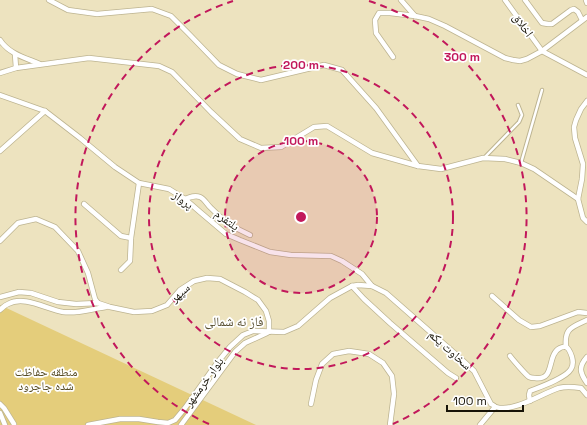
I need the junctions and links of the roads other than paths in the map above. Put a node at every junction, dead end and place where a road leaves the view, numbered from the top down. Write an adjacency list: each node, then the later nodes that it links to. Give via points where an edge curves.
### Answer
1 (49, 0): 23 (street, via 68,10 98,14 152,9 171,16 219,65 237,74 261,80 324,65 342,70 376,108)
2 (402, 0): 5 (street)
3 (505, 0): 8 (street, اخلاق)
4 (525, 0): 6 (street, via 542,23 552,24 574,9)
5 (415, 16): 8 (street, via 445,26 505,58 527,60); 10 (street, via 379,13 375,20 376,33)
6 (585, 19): 8 (street)
7 (0, 40): 9 (street)
8 (542, 51): 14 (street)
9 (15, 54): 11 (street); 12 (street)
10 (393, 57)
11 (42, 65): 12 (street); 23 (street, via 89,58 159,66 172,72 240,139 261,148 281,147 314,127 327,126 372,153)
12 (16, 68): 13 (street)
13 (0, 73)
14 (587, 75)
15 (542, 90): 22 (lane)
16 (0, 95): 19 (street, پرواز)
17 (587, 101): 26 (street, via 574,127 583,164)
18 (518, 105): 21 (lane, via 522,115 519,122)
19 (45, 111): 20 (street); 24 (street, پرواز)
20 (0, 151)
21 (483, 158): 22 (street, via 506,159); 23 (street, via 441,169)
22 (521, 163): 26 (street)
23 (418, 166)
24 (139, 183): 25 (street, پرواز, via 170,189); 30 (street)
25 (185, 199): 29 (street, پلتفرم, via 199,196 228,224); 34 (street, پرواز, via 226,234 270,252 331,256 362,274)
26 (578, 199): 28 (street, via 583,218)
27 (84, 204): 30 (street, via 121,236)
28 (587, 222)
29 (250, 235)
30 (131, 238): 32 (street, via 130,261)
31 (0, 241): 37 (street, via 18,223 36,219 55,227 78,251)
32 (121, 270)
33 (352, 286): 34 (street, بلوار خرمشهر); 42 (street, بلوار خرمشهر, via 330,298 298,326 284,332); 46 (street, via 390,323)
34 (372, 286): 52 (street, سخاوت یکم, via 386,293 460,358 474,372 491,404)
35 (492, 296): 40 (street, via 531,326 540,326 578,312)
36 (0, 298): 37 (street, سپهر, via 19,292 31,293 58,302)
37 (98, 304): 38 (street, سپهر)
38 (110, 307): 39 (street, سپهر, via 63,312 16,301); 42 (street, سپهر, via 134,312 152,311 166,305 180,290 194,281 220,279 258,300 266,311)
39 (0, 310)
40 (587, 313)
41 (587, 320): 43 (street, via 567,332)
42 (269, 332): 56 (street, بلوار خرمشهر, via 253,331 243,335 230,347 175,420 168,423 120,419); 57 (street, بلوار خرمشهر, via 245,343 235,352)
43 (566, 347): 44 (street, via 556,351 548,375 543,378 529,377); 49 (street, via 572,355 571,370 530,391)
44 (510, 356)
45 (587, 357): 47 (street, via 580,369)
46 (456, 378)
47 (587, 383)
48 (587, 395): 49 (street, via 581,388 566,387)
49 (530, 401): 52 (street, via 505,408)
50 (0, 404): 55 (street)
51 (311, 404): 58 (street, via 322,364 333,354 349,351 369,354 383,363 392,376 394,394)
52 (496, 407): 59 (street)
53 (0, 413): 54 (street)
54 (5, 425)
55 (14, 425)
56 (88, 425)
57 (181, 425)
58 (390, 425)
59 (480, 425)

